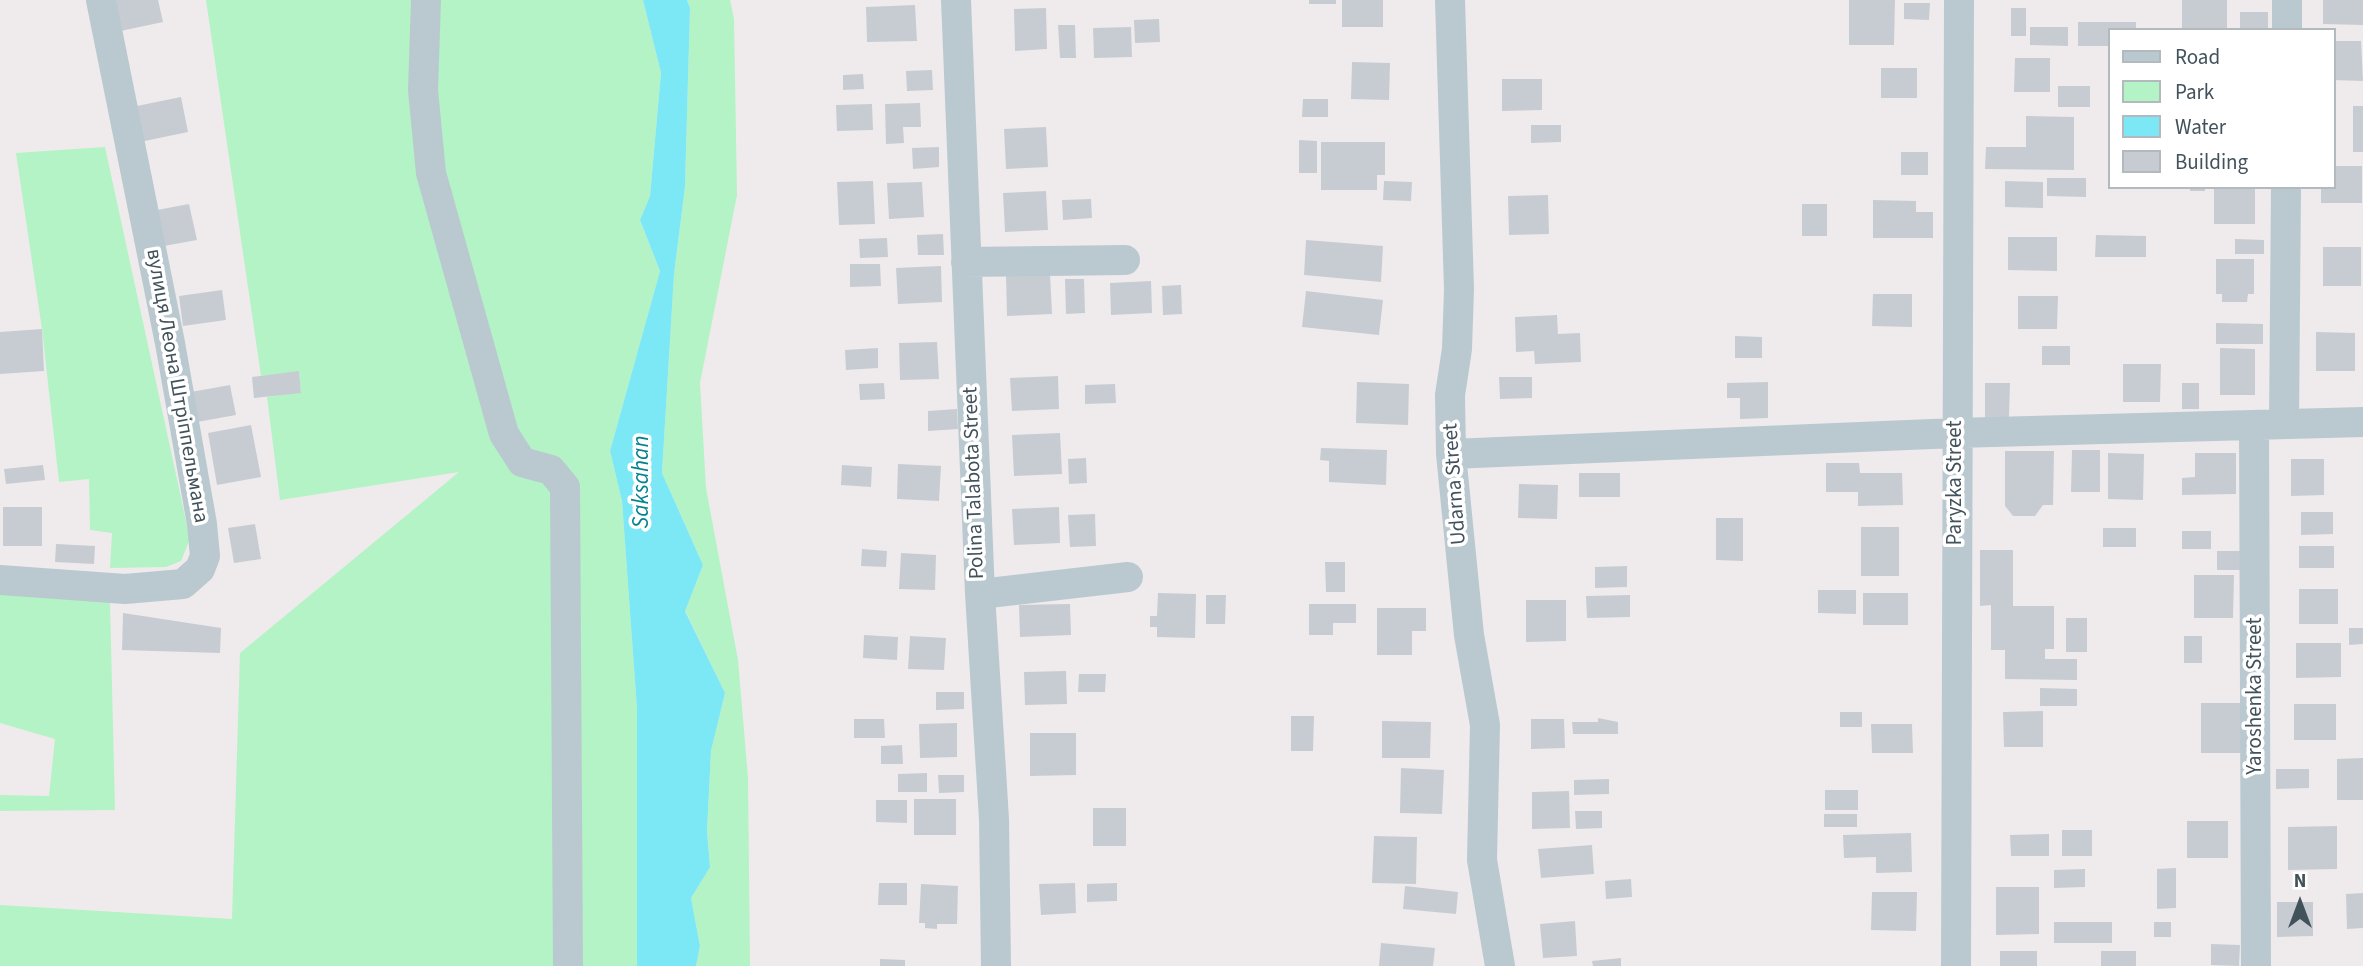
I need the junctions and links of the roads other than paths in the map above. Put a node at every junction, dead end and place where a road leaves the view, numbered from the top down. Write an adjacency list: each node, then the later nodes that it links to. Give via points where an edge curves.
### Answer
1 (101, 0): 17 (street, вулиця Леона Штріппельмана, via 170,343 205,556 200,569 183,584 125,589)
2 (426, 0): 19 (street, via 423,90 431,173 504,434 522,463 551,470 565,487)
3 (956, 0): 10 (street, Polina Talabota Street)
4 (1450, 0): 15 (street, Udarna Street, via 1459,289 1450,395)
5 (1959, 0): 14 (street, Paryzka Street)
6 (2287, 0): 7 (street)
7 (2287, 28)
8 (2286, 189): 12 (street)
9 (1125, 260): 10 (street)
10 (966, 262): 18 (street, Polina Talabota Street)
11 (2363, 422): 12 (street)
12 (2284, 424): 13 (street)
13 (2254, 425): 14 (street); 23 (street, Yaroshenka Street)
14 (1956, 433): 15 (street); 22 (street, Paryzka Street)
15 (1451, 454): 21 (street, Udarna Street, via 1469,635 1485,725 1482,860)
16 (1128, 577): 18 (street)
17 (0, 580)
18 (980, 594): 20 (street, Polina Talabota Street, via 994,819)
19 (568, 966)
20 (996, 966)
21 (1500, 966)
22 (1956, 966)
23 (2256, 966)

